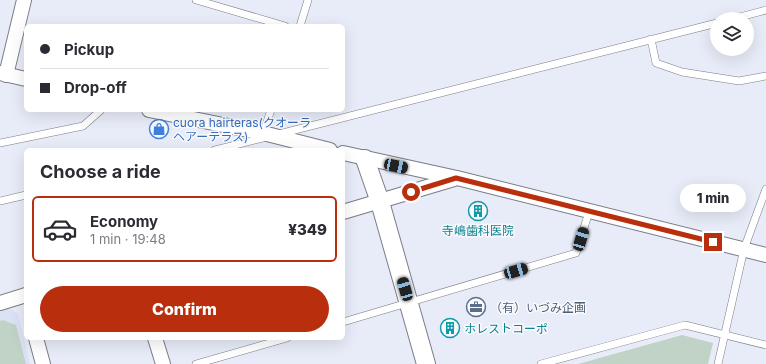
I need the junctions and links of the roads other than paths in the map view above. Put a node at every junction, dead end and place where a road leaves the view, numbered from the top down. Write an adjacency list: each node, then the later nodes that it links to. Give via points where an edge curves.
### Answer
1 (24, 0): 10 (street)
2 (196, 0): 6 (lane)
3 (308, 0): 7 (lane)
4 (766, 10): 5 (lane)
5 (754, 13)
6 (278, 24)
7 (301, 24)
8 (710, 25): 9 (lane)
9 (651, 39): 11 (lane, via 656,64 739,81); 16 (lane)
10 (3, 74): 12 (street)
11 (766, 76)
12 (24, 79)
13 (99, 112): 17 (lane, via 83,126)
14 (159, 112): 16 (street)
15 (271, 112): 16 (lane)
16 (268, 134): 18 (lane); 19 (street)
17 (0, 143)
18 (222, 148)
19 (322, 148)
20 (345, 154): 21 (street)
21 (365, 159): 22 (street); 26 (street)
22 (456, 178): 26 (street); 28 (street)
23 (766, 189): 29 (lane)
24 (24, 195): 25 (lane)
25 (0, 201)
26 (380, 202): 27 (street); 33 (street)
27 (345, 211)
28 (589, 212): 29 (street); 33 (lane, via 576,253)
29 (744, 249): 30 (street); 35 (lane)
30 (766, 255)
31 (24, 298): 32 (street)
32 (0, 302)
33 (409, 303): 34 (lane); 43 (street)
34 (345, 321)
35 (725, 336): 39 (lane); 44 (lane, via 685,325); 45 (lane)
36 (37, 340): 40 (street)
37 (156, 340): 41 (street)
38 (280, 340): 42 (lane)
39 (766, 345)
40 (43, 364)
41 (163, 364)
42 (196, 364)
43 (426, 364)
44 (541, 364)
45 (718, 364)

